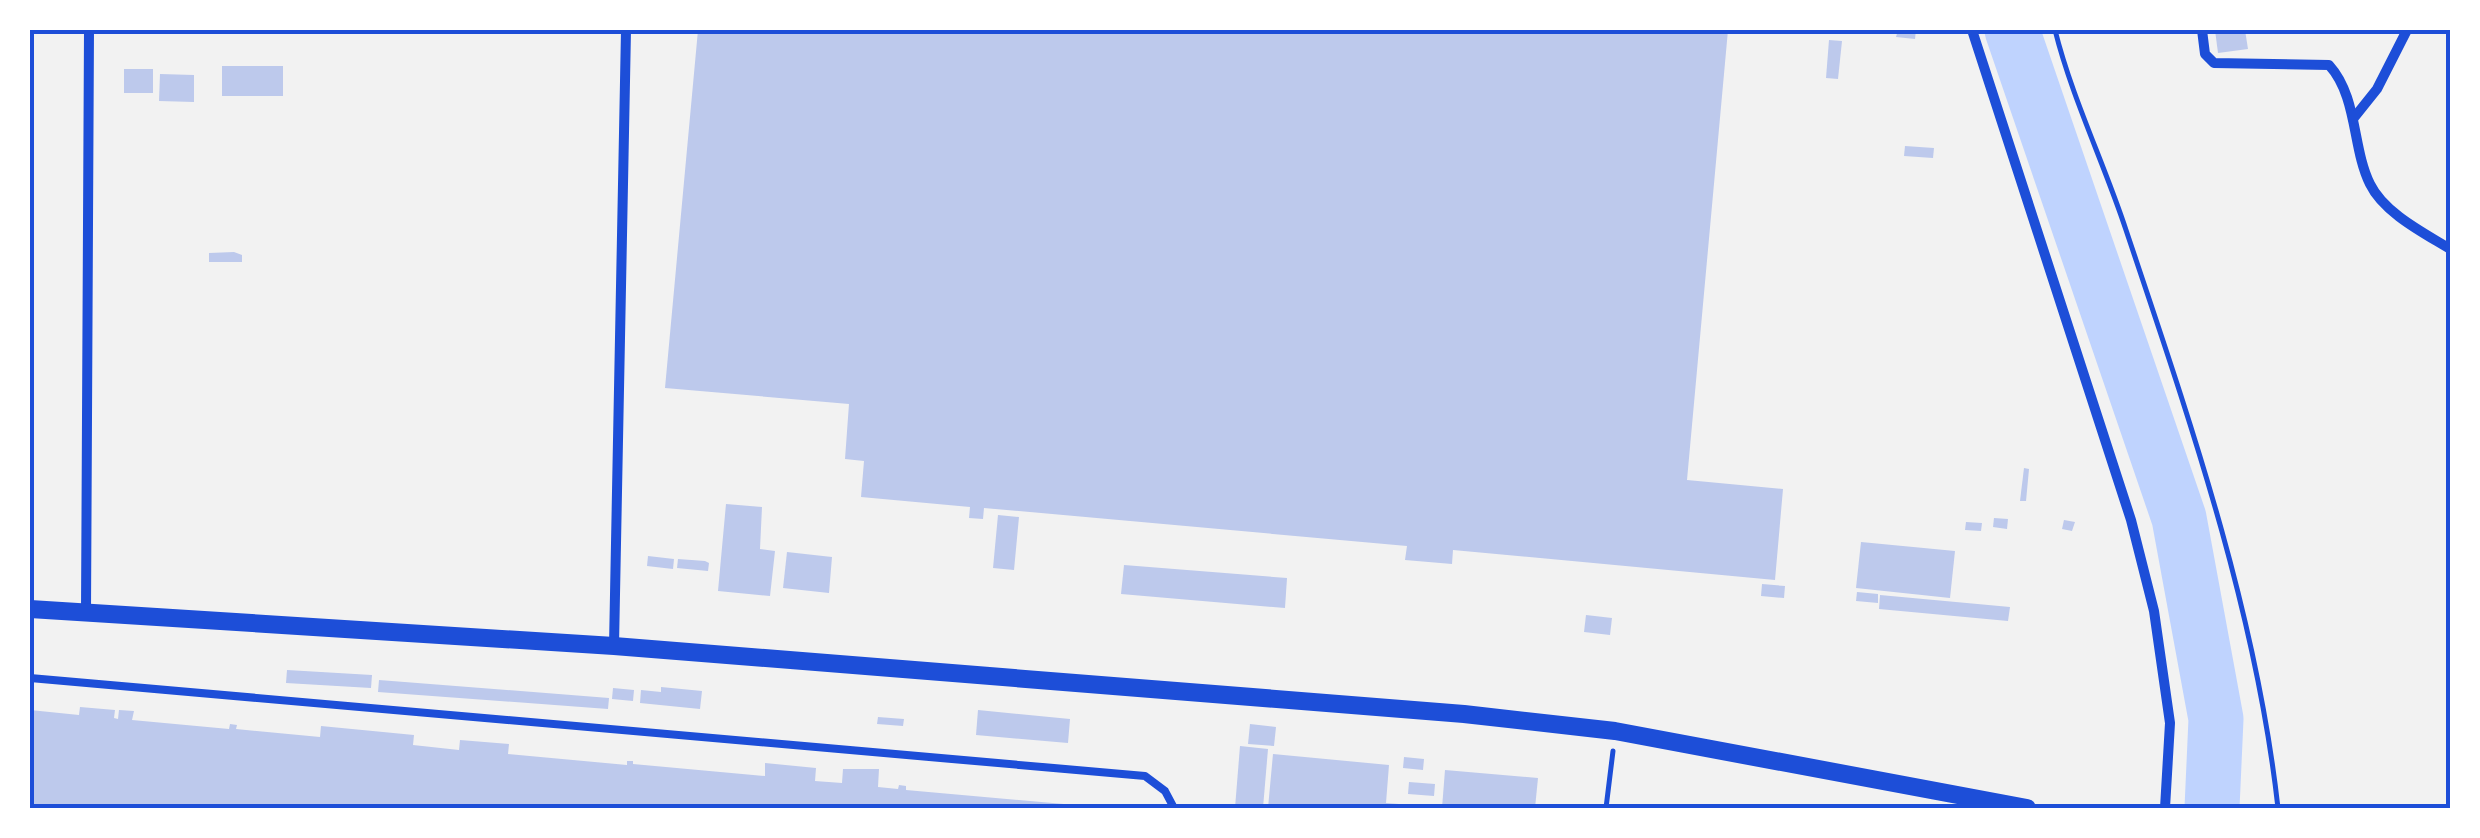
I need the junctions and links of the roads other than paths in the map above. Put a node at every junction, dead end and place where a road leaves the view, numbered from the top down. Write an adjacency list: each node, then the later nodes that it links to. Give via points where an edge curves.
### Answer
1 (89, 30): 9 (street)
2 (626, 30): 10 (street)
3 (1972, 30): 14 (street, via 2131,520 2154,611 2170,723)
4 (2202, 30): 6 (street, via 2205,54 2214,63 2330,64)
5 (2408, 30): 6 (street)
6 (2353, 119): 7 (street, via 2370,184 2418,230)
7 (2450, 249)
8 (30, 609): 9 (street)
9 (86, 612): 10 (street)
10 (614, 646): 13 (street, via 1615,731)
11 (30, 678): 12 (lane, via 1145,776)
12 (1174, 808)
13 (2027, 808)
14 (2165, 808)

